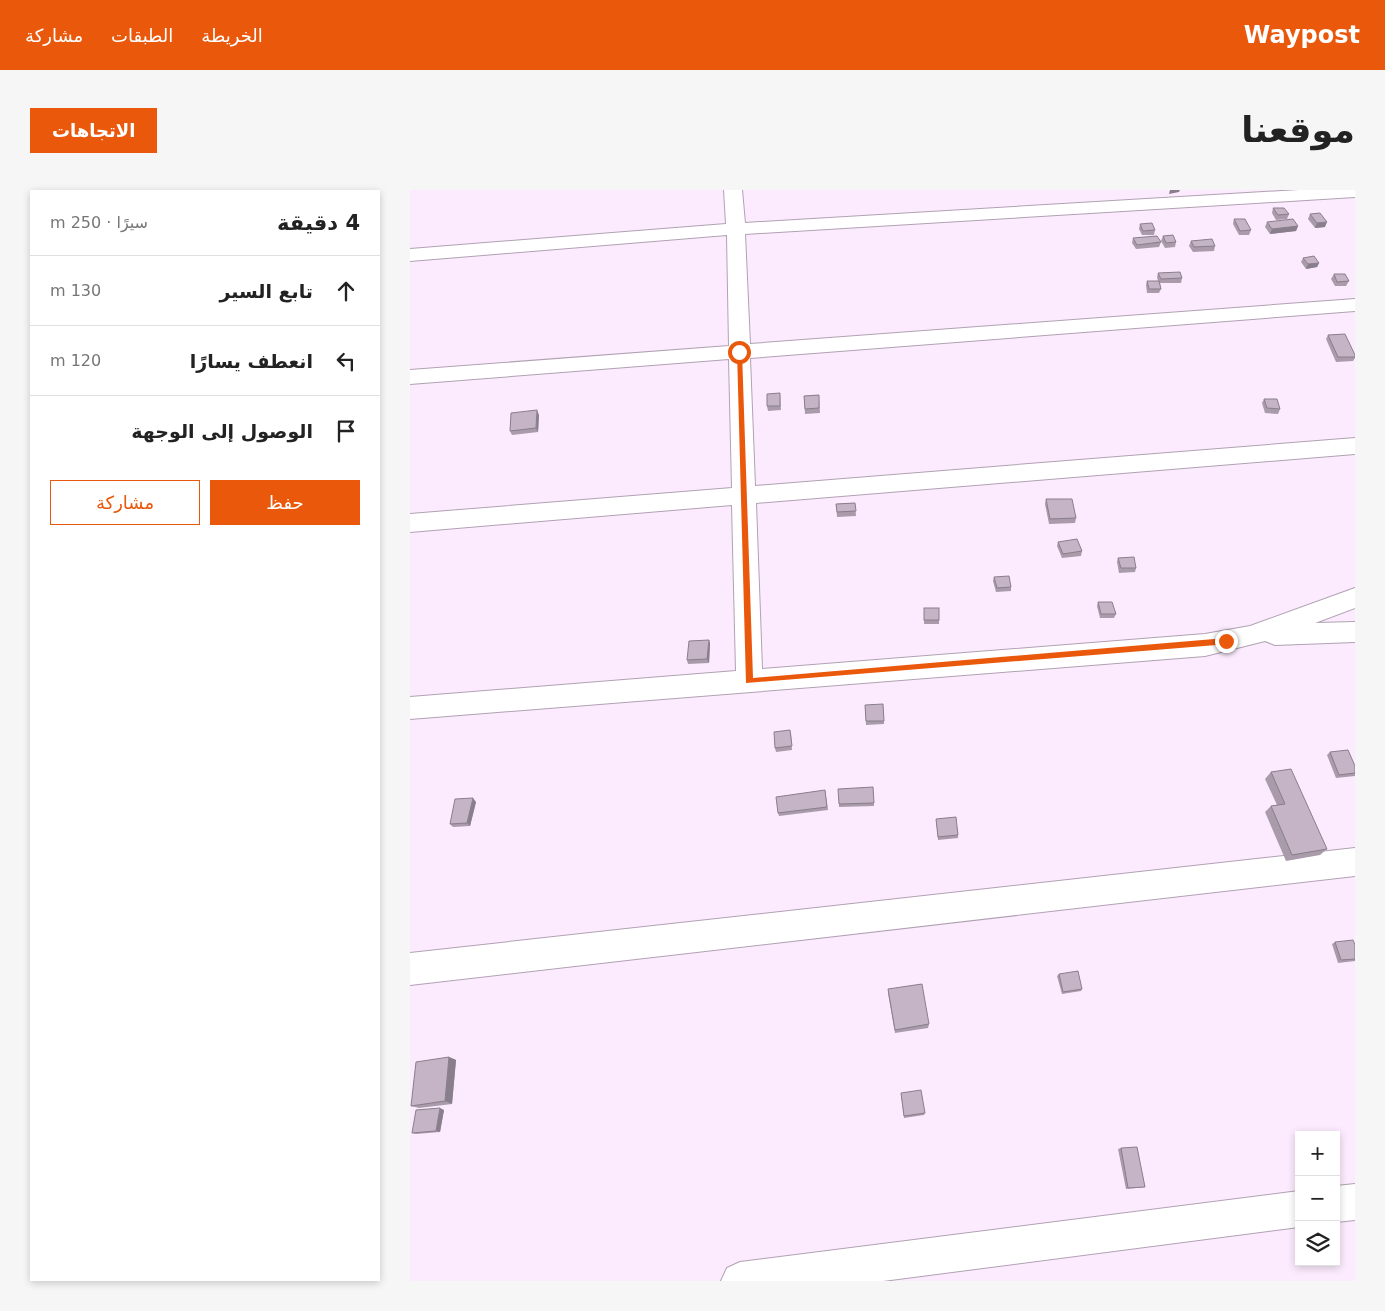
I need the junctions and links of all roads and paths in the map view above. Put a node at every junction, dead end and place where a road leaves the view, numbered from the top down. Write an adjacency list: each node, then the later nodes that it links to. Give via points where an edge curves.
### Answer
1 (733, 190): 3 (street)
2 (1354, 192): 3 (street)
3 (736, 229): 4 (street); 6 (street)
4 (410, 255)
5 (1355, 305): 6 (street)
6 (739, 352): 7 (street); 9 (street)
7 (410, 377)
8 (1355, 446): 9 (street)
9 (744, 496): 10 (street); 14 (street)
10 (410, 523)
11 (1355, 598): 13 (street)
12 (1355, 632): 13 (street)
13 (1251, 636): 14 (street, via 1205,645)
14 (749, 681): 15 (street)
15 (410, 708)
16 (1355, 862): 17 (street)
17 (410, 969)
18 (1355, 1202): 19 (street)
19 (1340, 1204)
20 (1295, 1210): 21 (street)
21 (740, 1281)

